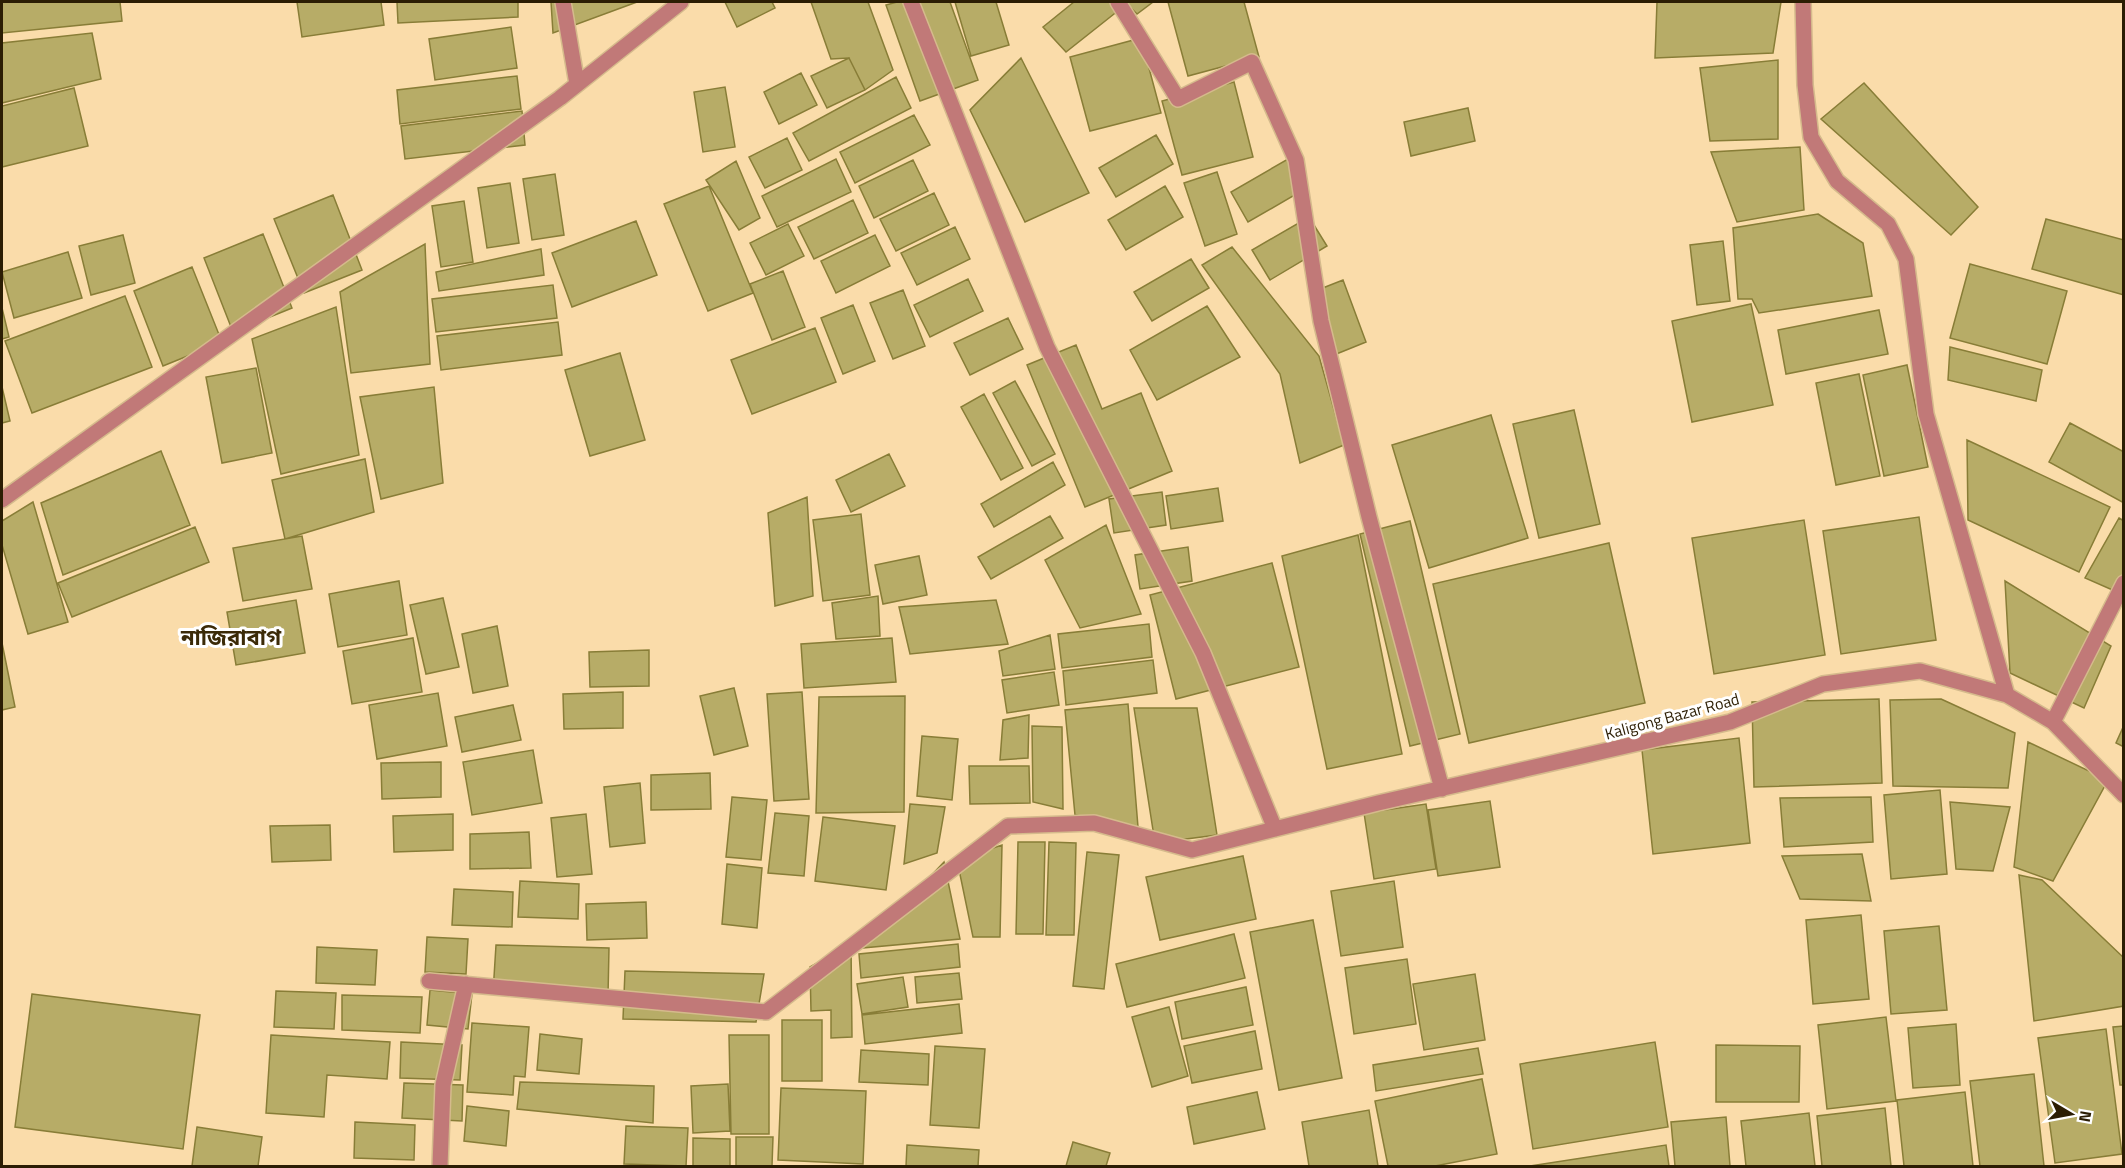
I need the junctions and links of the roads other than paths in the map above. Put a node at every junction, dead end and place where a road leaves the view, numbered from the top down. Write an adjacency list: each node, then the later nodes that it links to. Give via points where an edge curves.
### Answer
1 (563, 2): 6 (street)
2 (681, 2): 6 (street)
3 (911, 2): 13 (street, via 1047,347 1203,653)
4 (1118, 2): 11 (street, via 1178,99 1252,62 1296,160 1321,321)
5 (1803, 2): 9 (street, via 1811,137 1837,181 1888,224 1906,259 1926,414)
6 (577, 84): 7 (street)
7 (2, 500)
8 (2124, 584): 10 (street)
9 (2007, 695): 10 (street, Kaligong Bazar Road); 11 (street, Kaligong Bazar Road, via 1920,671 1823,684 1730,722)
10 (2053, 722): 12 (street, Kaligong Bazar Road)
11 (1442, 789): 13 (street, Kaligong Bazar Road)
12 (2124, 795)
13 (1275, 829): 15 (street, Kaligong Bazar Road, via 1192,850 1094,823 1008,826 766,1012)
14 (429, 981): 15 (street)
15 (466, 984): 16 (street, via 443,1085)
16 (440, 1167)

